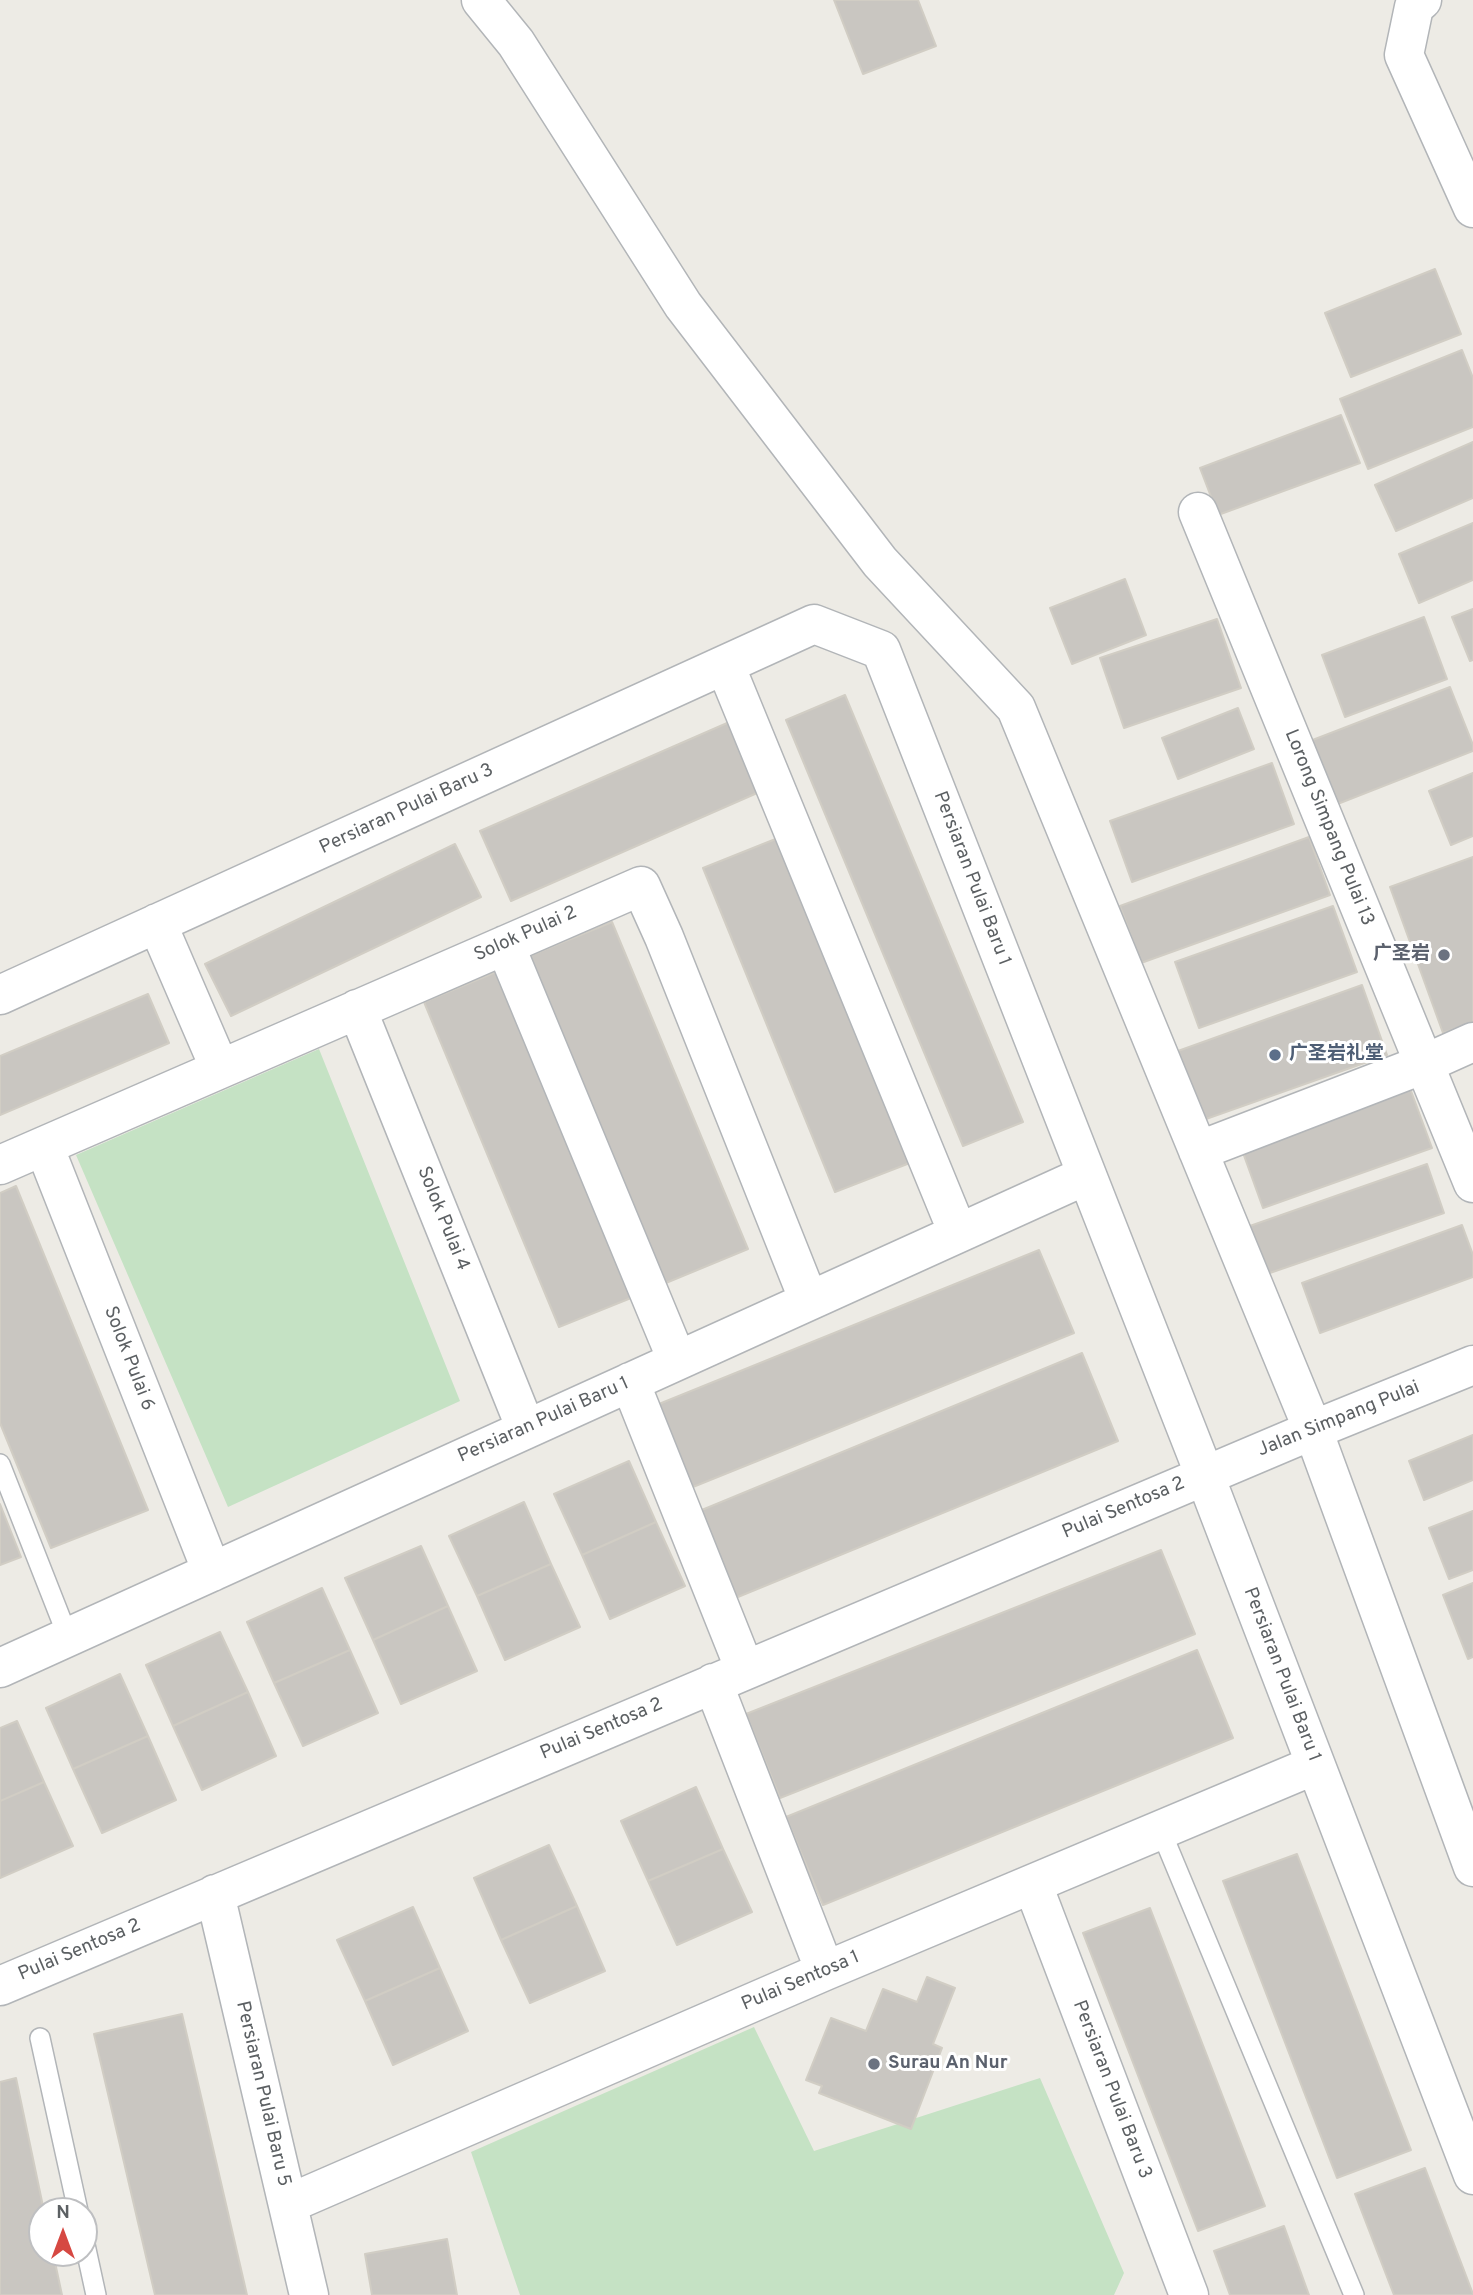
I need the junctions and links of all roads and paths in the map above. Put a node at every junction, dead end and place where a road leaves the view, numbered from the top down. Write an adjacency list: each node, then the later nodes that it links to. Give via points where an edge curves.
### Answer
1 (481, 0): 15 (street, via 516,43 683,305 880,562 1016,708)
2 (1418, 4): 3 (street, via 1404,55)
3 (1473, 208)
4 (1198, 512): 12 (street, Lorong Simpang Pulai 13)
5 (814, 624): 6 (street, Persiaran Pulai Baru 3); 17 (street, Persiaran Pulai Baru 1, via 881,650)
6 (725, 664): 7 (street, Persiaran Pulai Baru 3); 19 (street)
7 (157, 923): 9 (street, Persiaran Pulai Baru 3); 13 (street)
8 (505, 945): 10 (street, Solok Pulai 2); 20 (street, Solok Pulai 2, via 638,886 643,888); 21 (street)
9 (0, 995)
10 (357, 1009): 13 (street, Solok Pulai 2); 24 (street, Solok Pulai 4)
11 (1473, 1042): 12 (street)
12 (1424, 1063): 15 (street); 18 (street, Lorong Simpang Pulai 13)
13 (220, 1069): 14 (street, Solok Pulai 2)
14 (44, 1146): 16 (street, Solok Pulai 2); 28 (street, Solok Pulai 6)
15 (1198, 1151): 25 (street)
16 (0, 1165)
17 (1087, 1175): 19 (street, Persiaran Pulai Baru 1); 27 (street, Persiaran Pulai Baru 1)
18 (1473, 1183)
19 (958, 1233): 20 (street, Persiaran Pulai Baru 1)
20 (809, 1301): 21 (street, Persiaran Pulai Baru 1)
21 (677, 1360): 23 (street, Persiaran Pulai Baru 1)
22 (1473, 1365): 25 (street, Jalan Simpang Pulai)
23 (630, 1382): 24 (street, Persiaran Pulai Baru 1); 31 (street)
24 (526, 1429): 28 (street, Persiaran Pulai Baru 1)
25 (1313, 1430): 27 (street, Jalan Simpang Pulai); 34 (street)
26 (0, 1464): 29 (lane)
27 (1205, 1476): 31 (street, Pulai Sentosa 2); 32 (street, Persiaran Pulai Baru 1)
28 (212, 1572): 29 (street, Persiaran Pulai Baru 1)
29 (68, 1637): 30 (street, Persiaran Pulai Baru 1)
30 (0, 1668)
31 (729, 1677): 36 (street, Pulai Sentosa 2); 37 (street)
32 (1315, 1765): 33 (street, Pulai Sentosa 1); 40 (street, Persiaran Pulai Baru 1)
33 (1161, 1831): 35 (street, Pulai Sentosa 1); 47 (lane)
34 (1473, 1867)
35 (1033, 1885): 37 (street, Pulai Sentosa 1); 46 (street, Persiaran Pulai Baru 3)
36 (215, 1894): 38 (street, Pulai Sentosa 2); 42 (street, Persiaran Pulai Baru 5)
37 (825, 1971): 42 (street, Pulai Sentosa 1)
38 (0, 1986)
39 (40, 2038): 41 (lane)
40 (1473, 2175)
41 (75, 2197)
42 (288, 2204): 45 (street, Persiaran Pulai Baru 5)
43 (90, 2267): 44 (lane)
44 (96, 2295)
45 (309, 2295)
46 (1189, 2295)
47 (1354, 2295)

